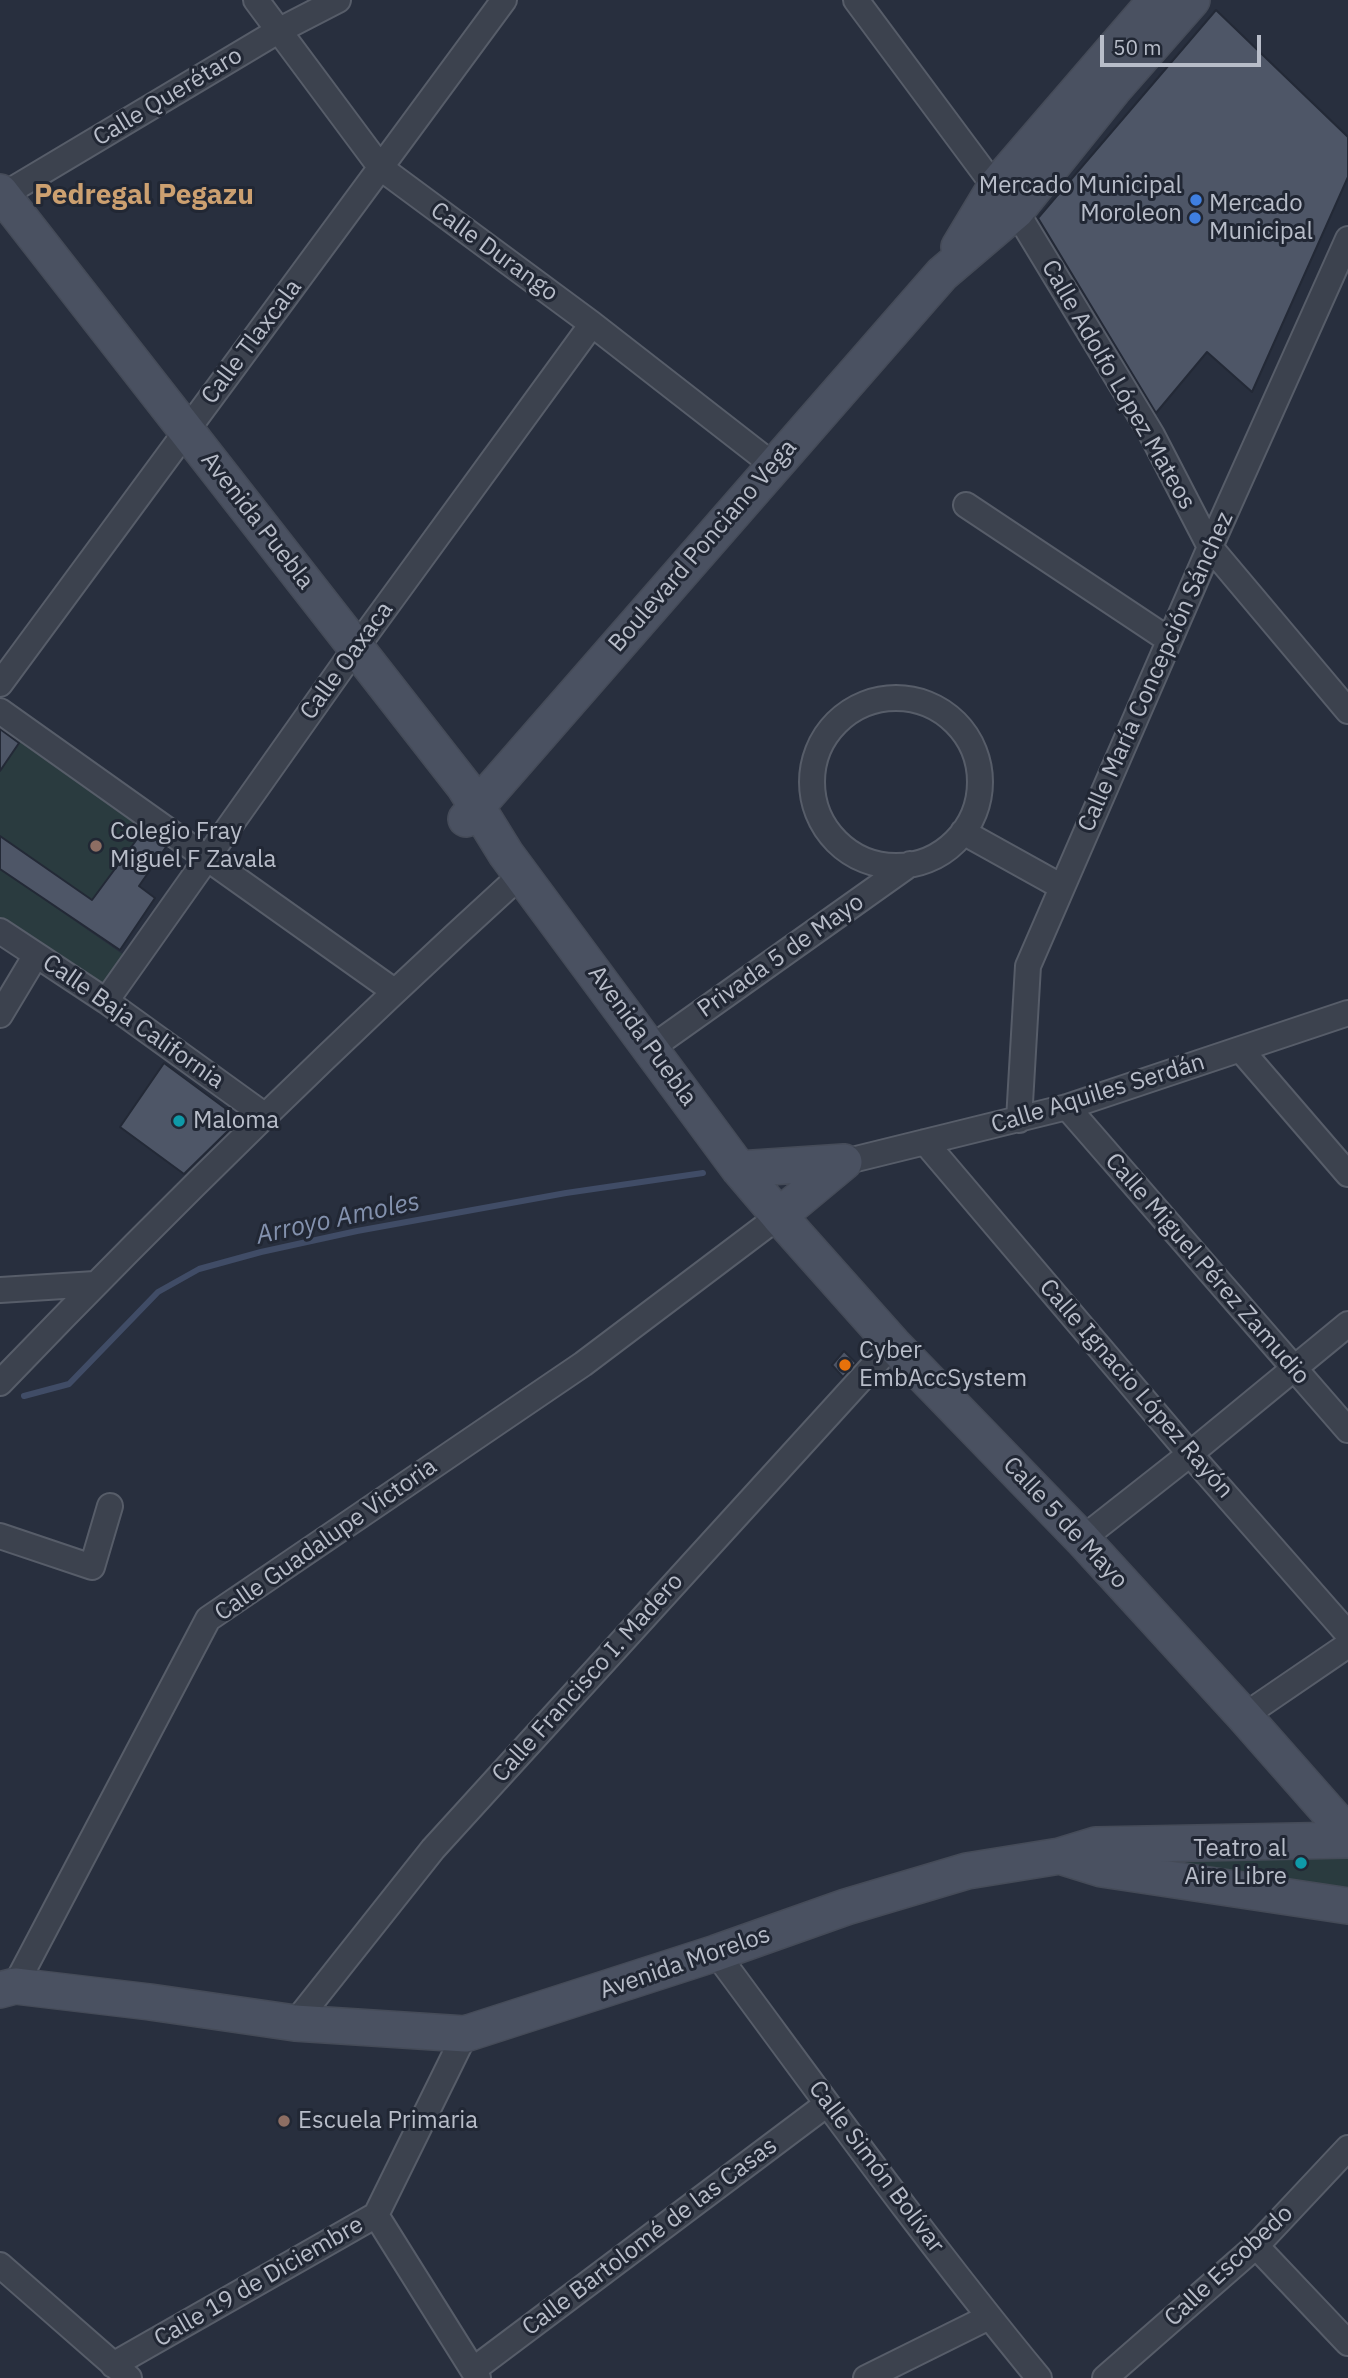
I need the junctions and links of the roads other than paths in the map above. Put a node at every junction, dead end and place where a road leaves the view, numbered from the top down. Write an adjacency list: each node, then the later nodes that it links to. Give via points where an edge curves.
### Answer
1 (256, 0): 7 (street, Calle Durango)
2 (338, 0): 7 (street, Calle Querétaro)
3 (504, 0): 8 (street, Calle Tlaxcala)
4 (856, 0): 9 (street, Calle Adolfo López Mateos)
5 (1156, 0): 9 (street, Boulevard Ponciano Vega)
6 (1192, 0): 9 (street, Boulevard Ponciano Vega, via 1113,90)
7 (278, 32): 8 (street, Calle Durango); 10 (street, Calle Querétaro)
8 (380, 168): 12 (street, Calle Durango); 13 (street, Calle Tlaxcala)
9 (1005, 199): 14 (street, Boulevard Ponciano Vega); 16 (street, Calle Adolfo López Mateos, via 1152,435)
10 (1, 202): 13 (street, Avenida Puebla)
11 (1345, 257): 16 (street, Calle María Concepción Sánchez)
12 (592, 324): 14 (street, Calle Durango); 18 (street, Calle Oaxaca)
13 (180, 439): 18 (street, Avenida Puebla); 19 (street, Calle Tlaxcala)
14 (774, 465): 22 (street, Boulevard Ponciano Vega)
15 (966, 505): 17 (street)
16 (1210, 547): 17 (street, Calle María Concepción Sánchez); 21 (street, Calle Adolfo López Mateos)
17 (1169, 640): 27 (street, Calle María Concepción Sánchez)
18 (351, 655): 22 (street, Avenida Puebla); 24 (street, Calle Oaxaca)
19 (0, 684)
20 (0, 711): 24 (street)
21 (1348, 711)
22 (472, 813): 25 (street, Avenida Puebla)
23 (963, 832): 26 (street, Privada 5 de Mayo, via 935,854); 26 (street, Privada 5 de Mayo, via 976,807 980,769 973,745 957,721 931,704 902,698 878,701 852,713 832,731 818,753 812,779 818,820 839,848 859,860 882,866); 27 (street)
24 (209, 858): 30 (street); 31 (street, Calle Oaxaca)
25 (514, 864): 30 (street); 34 (street, Avenida Puebla)
26 (910, 864): 34 (street, Privada 5 de Mayo)
27 (1062, 887): 38 (street, Calle María Concepción Sánchez, via 1028,966)
28 (0, 931): 29 (street, Calle Baja California)
29 (36, 955): 31 (street, Calle Baja California); 33 (street)
30 (394, 990): 37 (street)
31 (106, 1001): 37 (street, Calle Baja California)
32 (1348, 1013): 35 (street, Calle Aquiles Serdán)
33 (0, 1015)
34 (651, 1048): 41 (street, Avenida Puebla)
35 (1241, 1050): 36 (street, Calle Aquiles Serdán); 42 (street)
36 (1067, 1107): 38 (street, Calle Aquiles Serdán); 48 (street, Calle Miguel Pérez Zamudio)
37 (264, 1115): 44 (street)
38 (1019, 1119): 39 (street, Calle Aquiles Serdán)
39 (925, 1142): 40 (street, Calle Aquiles Serdán); 51 (street, Calle Ignacio López Rayón)
40 (844, 1162): 41 (street, Calle Aquiles Serdán); 43 (street, Calle Aquiles Serdán)
41 (739, 1169): 43 (street, Avenida Puebla)
42 (1348, 1174)
43 (779, 1216): 47 (street, Calle 5 de Mayo); 63 (street, Calle Guadalupe Victoria, via 583,1364 208,1619)
44 (95, 1284): 45 (street); 49 (street)
45 (0, 1290)
46 (1348, 1324): 48 (street)
47 (893, 1344): 54 (street, Calle 5 de Mayo); 64 (street, Calle Francisco I. Madero, via 433,1849)
48 (1294, 1369): 50 (street, Calle Miguel Pérez Zamudio); 51 (street)
49 (0, 1382)
50 (1348, 1430)
51 (1191, 1454): 54 (street); 55 (street, Calle Ignacio López Rayón)
52 (110, 1506): 53 (street, via 92,1567)
53 (0, 1536)
54 (1082, 1539): 57 (street, Calle 5 de Mayo)
55 (1348, 1634)
56 (1348, 1645): 57 (street)
57 (1244, 1716): 58 (street, Calle 5 de Mayo)
58 (1348, 1834)
59 (1348, 1840): 60 (street, via 1096,1845)
60 (1060, 1856): 61 (street, Avenida Morelos, via 1101,1869); 62 (street, Avenida Morelos, via 967,1871)
61 (1348, 1906)
62 (716, 1953): 65 (street, Avenida Morelos); 66 (street, Calle Simón Bolívar)
63 (8, 1988): 64 (street, Avenida Morelos)
64 (295, 2023): 65 (street, Avenida Morelos)
65 (466, 2034): 68 (street, Calle 19 de Diciembre)
66 (827, 2104): 71 (street, Calle Simón Bolívar); 74 (street, Calle Bartolomé de las Casas)
67 (1348, 2148): 69 (street, Calle Escobedo)
68 (376, 2215): 73 (street, Calle 19 de Diciembre); 74 (street)
69 (1256, 2246): 72 (street); 77 (street, Calle Escobedo)
70 (0, 2265): 73 (street)
71 (989, 2317): 75 (street); 76 (street, Calle Simón Bolívar)
72 (1348, 2343)
73 (121, 2372)
74 (476, 2374)
75 (866, 2378)
76 (1039, 2378)
77 (1105, 2378)

